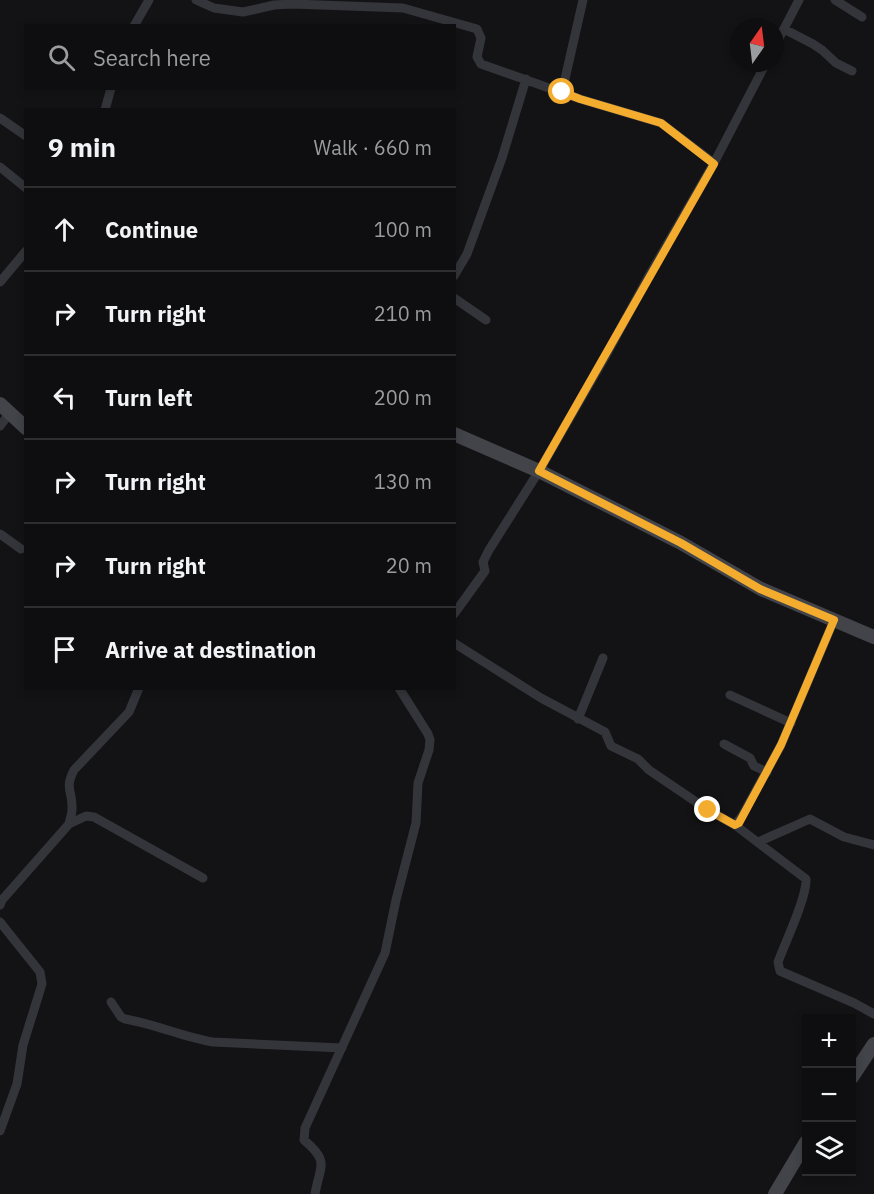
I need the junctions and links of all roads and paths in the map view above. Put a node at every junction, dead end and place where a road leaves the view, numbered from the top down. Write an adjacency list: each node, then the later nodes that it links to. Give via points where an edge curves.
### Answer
1 (149, 0): 8 (street)
2 (196, 0): 6 (street, via 214,8 243,12)
3 (583, 0): 15 (street)
4 (799, 0): 9 (street)
5 (835, 0): 7 (street)
6 (274, 3): 13 (street, via 403,8 461,24 477,29 481,38 477,57 481,64)
7 (862, 16)
8 (135, 24)
9 (784, 27)
10 (784, 30): 11 (street)
11 (852, 71)
12 (761, 72): 19 (street)
13 (526, 79): 15 (street); 23 (street, via 498,169 467,254)
14 (110, 90): 16 (street)
15 (562, 92): 19 (street, via 661,123)
16 (106, 108)
17 (0, 118): 18 (street)
18 (24, 135)
19 (714, 164): 31 (street)
20 (0, 167): 21 (street)
21 (24, 186)
22 (24, 253): 24 (street)
23 (456, 273)
24 (0, 282)
25 (456, 299): 26 (street)
26 (486, 320)
27 (5, 409): 28 (street); 29 (street)
28 (0, 426)
29 (24, 426)
30 (456, 435): 31 (street)
31 (539, 471): 34 (street, via 489,550 483,562 485,571); 35 (street, via 681,543 760,589)
32 (0, 534): 33 (street)
33 (21, 549)
34 (456, 611)
35 (834, 620): 36 (street); 43 (street)
36 (874, 637)
37 (456, 644): 42 (street)
38 (603, 658): 42 (street)
39 (139, 690): 46 (street, via 129,712 74,770 68,789 73,807)
40 (400, 690): 56 (street, via 428,734 429,750 418,783 416,823 385,953)
41 (730, 695): 43 (street)
42 (578, 719): 47 (street, via 605,732 611,746 630,754)
43 (791, 723): 45 (street)
44 (724, 744): 45 (street)
45 (767, 772): 47 (street)
46 (69, 824): 50 (street, via 79,818 94,817); 51 (street)
47 (735, 825): 48 (street)
48 (758, 842): 49 (street, via 810,819 844,837); 54 (street, via 806,879 778,962 780,971)
49 (874, 845)
50 (203, 878)
51 (1, 901)
52 (0, 922): 58 (street, via 40,972 42,984)
53 (111, 1002): 56 (street, via 125,1019 213,1042)
54 (874, 1014)
55 (874, 1044): 57 (street)
56 (342, 1048): 60 (street, via 303,1135 321,1156)
57 (856, 1071)
58 (0, 1131)
59 (802, 1150): 61 (street)
60 (315, 1194)
61 (775, 1194)

